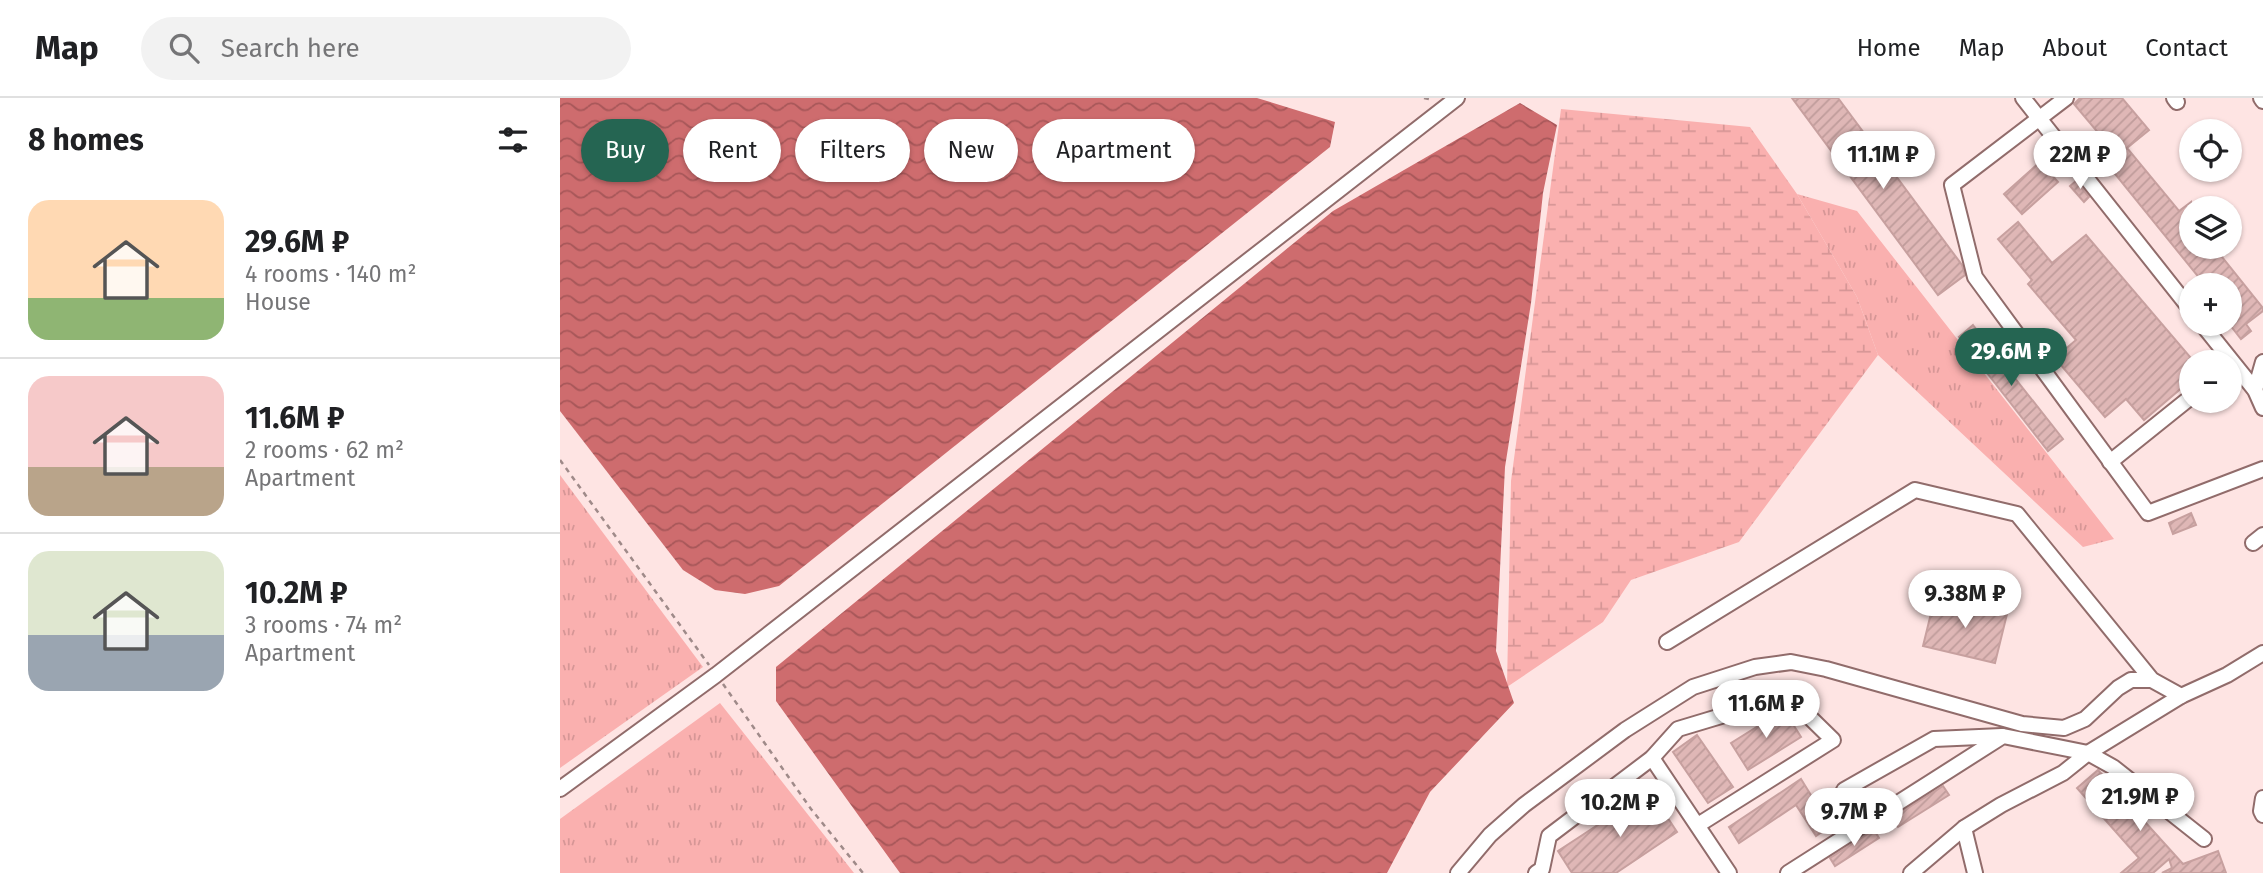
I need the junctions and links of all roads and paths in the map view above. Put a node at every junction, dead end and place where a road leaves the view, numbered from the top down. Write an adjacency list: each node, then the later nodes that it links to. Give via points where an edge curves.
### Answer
1 (1457, 98): 16 (lane)
2 (2023, 98): 4 (lane)
3 (2066, 98): 4 (lane)
4 (2040, 119): 5 (lane); 12 (lane, via 1952,185 1975,277)
5 (2179, 295)
6 (2212, 336): 8 (lane)
7 (2263, 362): 8 (lane)
8 (2255, 390): 10 (lane)
9 (2179, 407): 12 (lane)
10 (2263, 408)
11 (560, 460): 16 (path)
12 (2110, 462): 13 (lane, via 2148,513)
13 (2263, 469)
14 (1667, 642): 17 (lane, via 1915,490 2017,514)
15 (2263, 653): 18 (lane)
16 (716, 674): 22 (lane); 29 (path, via 811,809)
17 (2152, 680): 18 (lane); 30 (lane, via 2131,680 2085,719 2064,728 2022,723 1826,668 1791,662 1755,667 1693,687 1625,730 1524,805 1490,835)
18 (2181, 696): 20 (lane)
19 (2003, 736): 20 (lane); 26 (lane); 26 (lane, via 1934,739 1844,790)
20 (2088, 753): 27 (lane, via 2063,773); 28 (lane, via 2113,767)
21 (1652, 758): 25 (lane); 25 (lane, via 1678,729 1788,696 1833,740); 31 (lane, via 1549,836 1542,869)
22 (560, 789)
23 (2263, 798): 24 (lane)
24 (2263, 815)
25 (1698, 825): 32 (lane)
26 (1863, 825): 33 (lane)
27 (1964, 828): 34 (lane); 35 (lane)
28 (2204, 839)
29 (863, 873)
30 (1458, 873)
31 (1536, 873)
32 (1729, 873)
33 (1788, 873)
34 (1911, 873)
35 (1975, 873)

